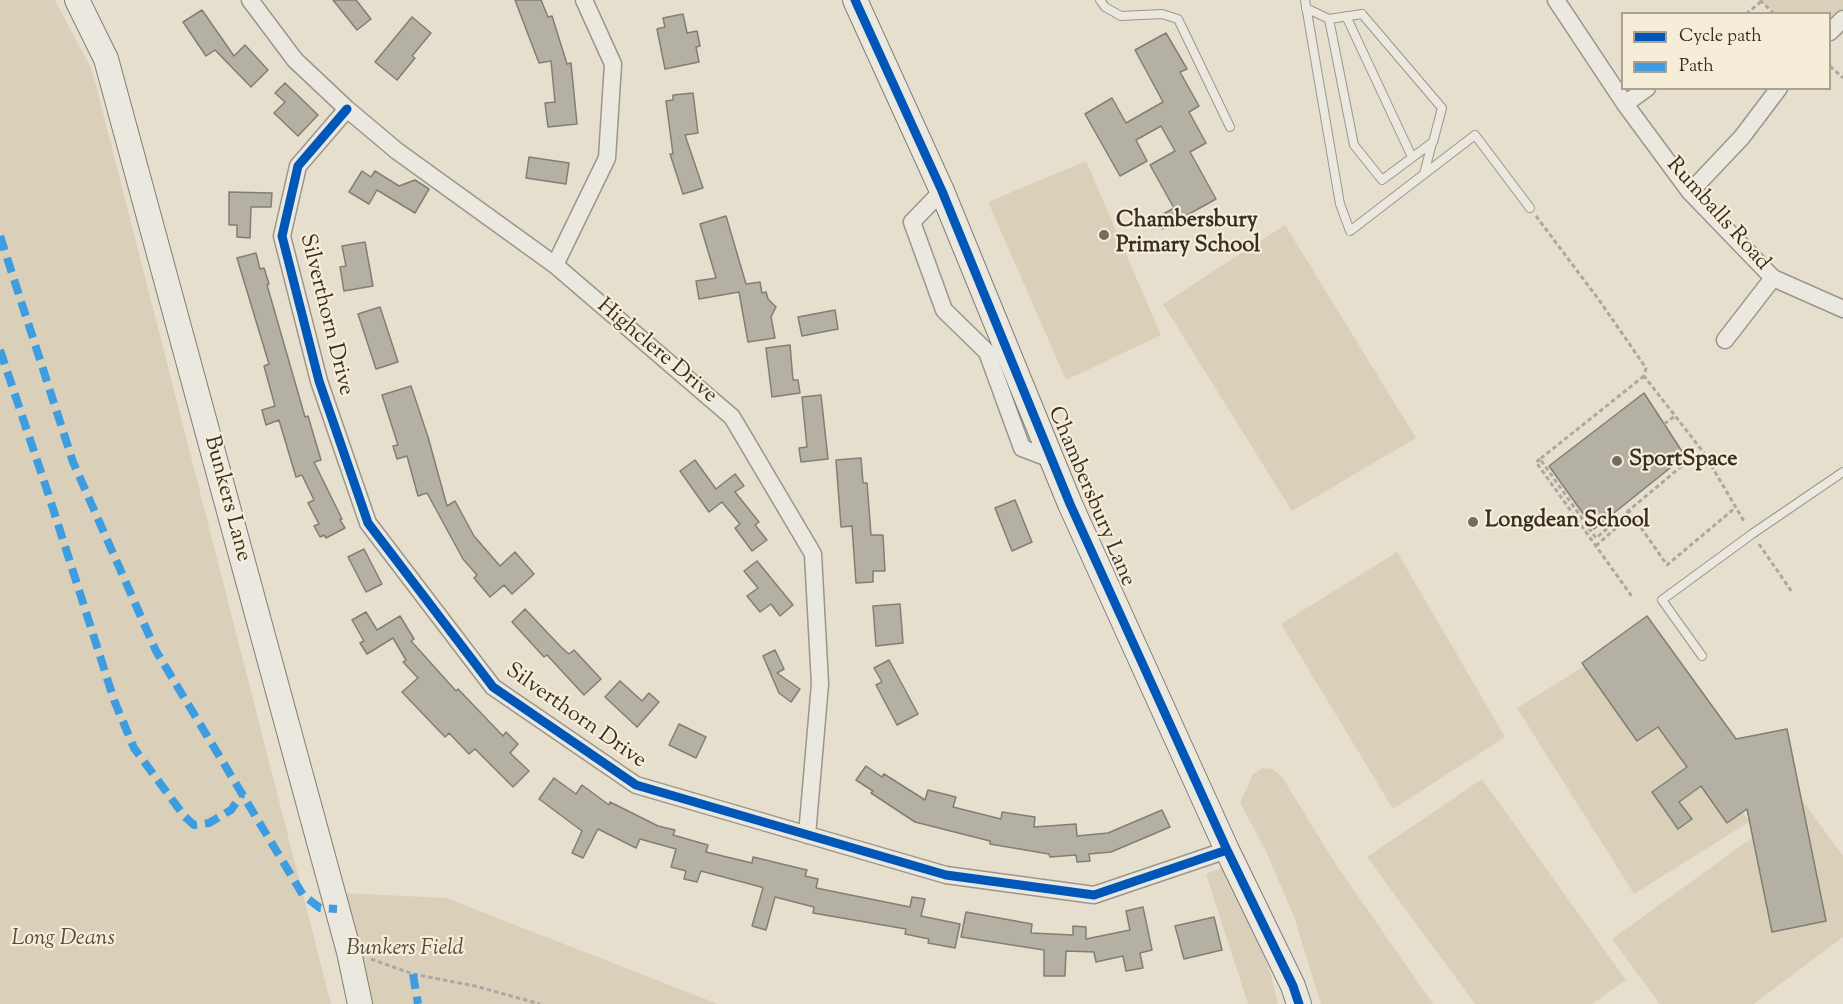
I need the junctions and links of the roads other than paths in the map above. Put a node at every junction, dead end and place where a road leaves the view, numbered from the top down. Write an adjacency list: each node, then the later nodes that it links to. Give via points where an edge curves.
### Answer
1 (77, 0): 32 (street, Bunkers Lane, via 106,59)
2 (250, 0): 15 (street, Highclere Drive, via 295,60)
3 (584, 0): 23 (street, via 613,64 607,158)
4 (855, 0): 20 (street, Chambersbury Lane)
5 (1100, 0): 16 (lane, via 1120,15 1162,14 1178,19)
6 (1556, 0): 14 (street, Rumballs Road)
7 (1306, 4): 9 (lane); 19 (lane, via 1340,204 1350,231)
8 (1346, 16): 9 (lane); 17 (lane, via 1362,14 1443,108); 18 (lane)
9 (1329, 19): 18 (lane, via 1354,145 1382,180)
10 (1843, 19): 11 (street)
11 (1831, 31)
12 (1644, 90): 14 (street)
13 (1777, 90): 21 (street, via 1742,137)
14 (1625, 104): 21 (street, Rumballs Road)
15 (346, 109): 23 (street, Highclere Drive, via 397,151); 30 (street, Silverthorn Drive, via 298,166 282,236 319,381 368,523 494,687 636,786)
16 (1230, 127)
17 (1433, 142): 18 (lane); 19 (lane)
18 (1412, 157)
19 (1424, 174): 22 (lane, via 1475,135)
20 (942, 192): 27 (street, Chambersbury Lane); 27 (street, Chambersbury Lane, via 912,222 944,310 987,352 1022,448)
21 (1690, 192): 24 (street, Rumballs Road)
22 (1530, 208)
23 (555, 265): 30 (street, Highclere Drive, via 732,417 813,554 820,684)
24 (1773, 278): 25 (street, Rumballs Road); 26 (street)
25 (1843, 309)
26 (1725, 340)
27 (1051, 459): 31 (street, Chambersbury Lane)
28 (1843, 472): 29 (lane, via 1662,600)
29 (1702, 656)
30 (807, 834): 31 (street, Silverthorn Drive, via 946,875 1094,895)
31 (1227, 850): 33 (street, Chambersbury Lane)
32 (360, 1004)
33 (1299, 1004)

